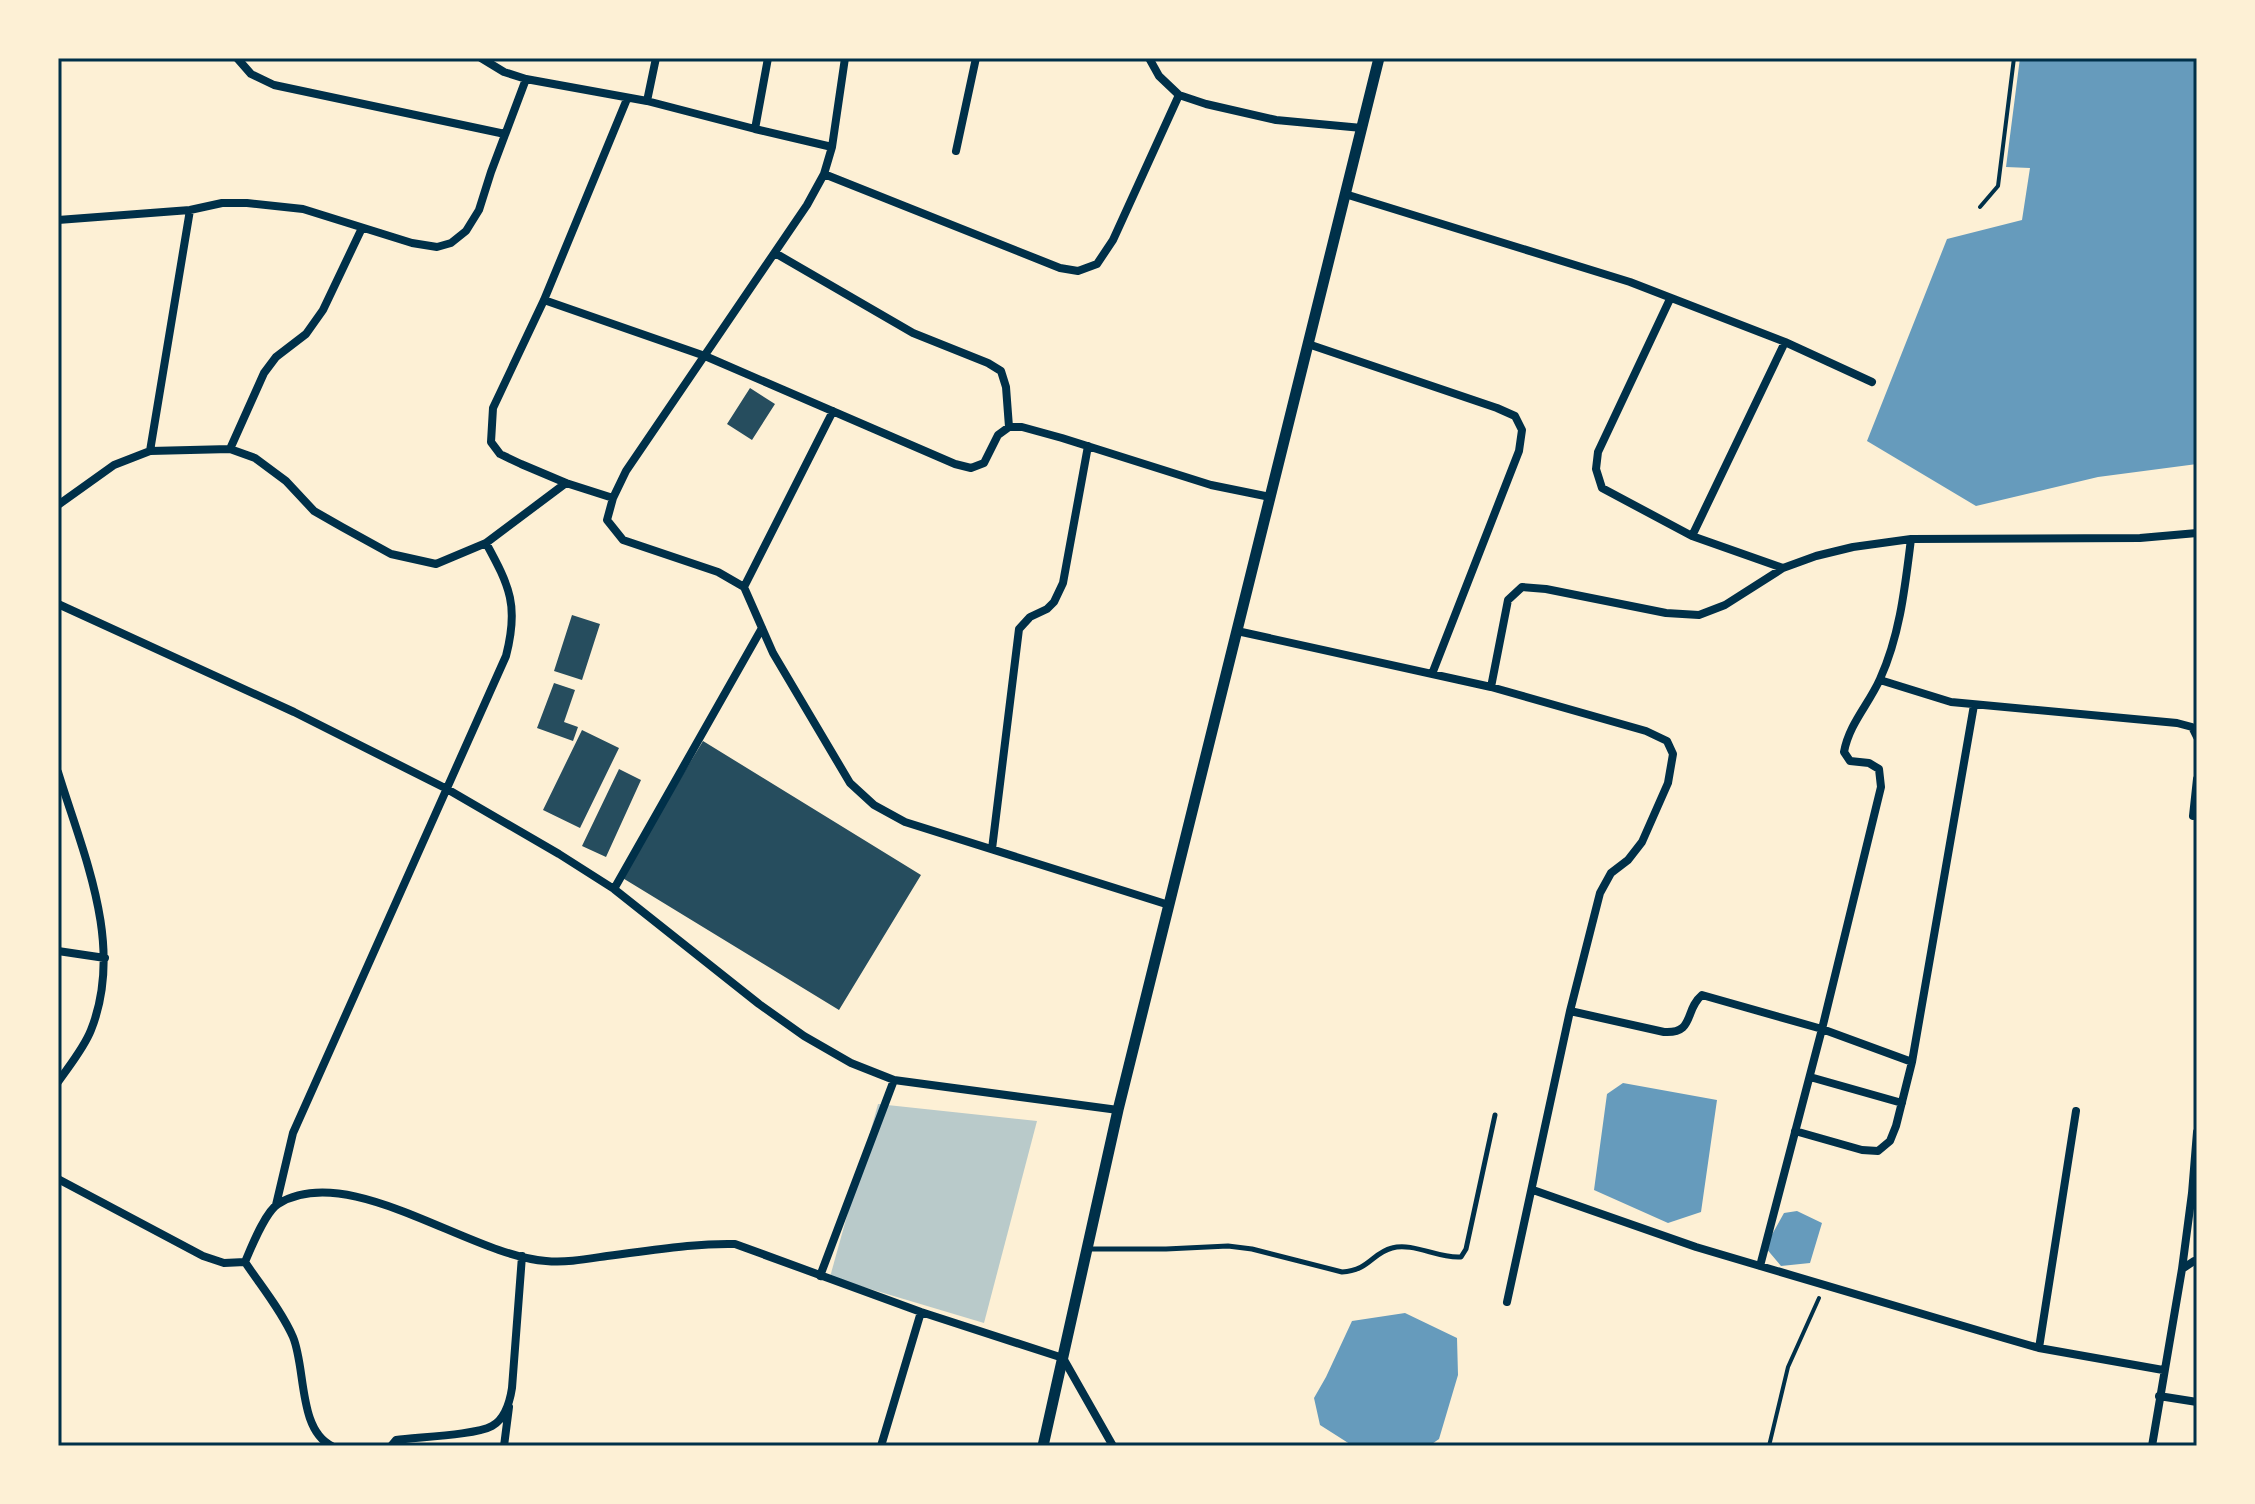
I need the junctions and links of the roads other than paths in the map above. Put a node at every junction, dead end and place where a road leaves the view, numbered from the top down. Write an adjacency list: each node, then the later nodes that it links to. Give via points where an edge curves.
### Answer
1 (237, 58): 15 (street, via 251,74 274,85)
2 (481, 58): 9 (street)
3 (656, 58): 12 (street)
4 (768, 58): 14 (street)
5 (845, 58): 16 (street)
6 (976, 58): 17 (street)
7 (1149, 58): 10 (street)
8 (1379, 58): 13 (street)
9 (526, 79): 11 (street); 15 (street)
10 (1179, 95): 13 (street, via 1263,117); 18 (street, via 1113,240 1097,264 1078,271)
11 (627, 99): 12 (street); 25 (street)
12 (647, 101): 14 (street)
13 (1362, 128): 19 (street)
14 (755, 129): 16 (street)
15 (505, 134): 22 (street, via 479,210 451,243 412,243)
16 (832, 147): 18 (street)
17 (956, 151)
18 (824, 174): 23 (street)
19 (1345, 194): 24 (street); 27 (street)
20 (190, 210): 21 (street); 22 (street, via 222,203 273,205); 34 (street)
21 (58, 220)
22 (362, 228): 33 (street, via 323,310 264,373)
23 (775, 253): 28 (street); 31 (street, via 913,333 1001,371)
24 (1670, 299): 26 (street); 40 (street, via 1598,452 1596,469 1602,488)
25 (544, 300): 28 (street); 35 (street, via 493,408 491,442 500,454)
26 (1785, 342): 29 (street); 40 (street)
27 (1308, 344): 36 (street); 48 (street, via 1506,412 1515,416 1522,430 1519,451)
28 (705, 356): 30 (street); 37 (street)
29 (1872, 382)
30 (833, 411): 31 (street, via 971,468 984,463 998,435); 44 (street)
31 (1009, 427): 32 (street)
32 (1088, 446): 36 (street, via 1211,485); 57 (street, via 1063,583 1054,602 1019,629)
33 (230, 449): 34 (street); 42 (street, via 255,458 314,511 391,554 436,564)
34 (150, 451): 38 (street, via 114,465)
35 (566, 483): 37 (street); 42 (street)
36 (1270, 497): 47 (street)
37 (613, 498): 44 (street, via 607,520 623,540 718,572)
38 (58, 505)
39 (2197, 533): 41 (street)
40 (1692, 536): 43 (street)
41 (1911, 539): 43 (street, via 1853,547); 49 (street, via 1903,602)
42 (486, 543): 55 (street, via 506,578 513,605 512,634)
43 (1783, 568): 50 (street, via 1699,615 1522,587 1508,600)
44 (744, 587): 46 (street)
45 (58, 604): 55 (street)
46 (762, 628): 57 (street, via 850,783 874,805 905,822); 58 (street)
47 (1237, 631): 48 (street); 59 (street)
48 (1432, 674): 50 (street)
49 (1880, 680): 51 (street); 63 (street, via 1847,737 1844,752 1850,761 1879,769 1881,787)
50 (1491, 687): 62 (street, via 1646,731 1667,741 1673,754 1668,783 1642,842 1611,873 1600,893)
51 (1974, 705): 52 (street, via 2177,723 2192,727); 64 (street)
52 (2197, 737)
53 (58, 772): 61 (street, via 97,900)
54 (2197, 779): 56 (street)
55 (447, 789): 58 (street); 77 (street, via 293,1133)
56 (2193, 816)
57 (992, 849): 59 (street)
58 (614, 889): 66 (street, via 804,1036)
59 (1169, 905): 69 (street)
60 (58, 951): 61 (street)
61 (105, 958): 67 (street, via 102,996 91,1033)
62 (1570, 1011): 63 (street, via 1674,1033 1688,1021 1702,995); 75 (street)
63 (1822, 1029): 64 (street); 65 (street)
64 (1912, 1062): 68 (street)
65 (1810, 1077): 68 (street); 72 (street)
66 (894, 1080): 69 (street); 84 (street)
67 (58, 1082)
68 (1902, 1103): 72 (street, via 1890,1141 1878,1151)
69 (1118, 1110): 78 (street)
70 (2076, 1111): 87 (street)
71 (1495, 1115): 78 (lane, via 1461,1257 1391,1248 1356,1271 1342,1272 1228,1246)
72 (1795, 1131): 82 (street)
73 (2197, 1132): 76 (street)
74 (58, 1179): 80 (street, via 203,1256)
75 (1533, 1190): 82 (street); 85 (street)
76 (2195, 1194): 83 (street)
77 (276, 1205): 79 (street, via 303,1195 339,1193); 80 (street)
78 (1087, 1249): 88 (street)
79 (522, 1256): 84 (street, via 578,1260 735,1244); 92 (street)
80 (245, 1262): 93 (street, via 294,1339 315,1432)
81 (2197, 1262): 83 (street)
82 (1760, 1266): 87 (street)
83 (2182, 1269): 89 (street)
84 (820, 1276): 86 (street)
85 (1507, 1302)
86 (921, 1312): 88 (street); 96 (street)
87 (2039, 1348): 89 (street)
88 (1063, 1358): 97 (street); 98 (street)
89 (2163, 1370): 90 (street)
90 (2159, 1396): 91 (street); 99 (street)
91 (2197, 1402)
92 (509, 1407): 94 (street, via 493,1426 396,1440); 95 (street)
93 (332, 1446)
94 (391, 1446)
95 (504, 1446)
96 (881, 1446)
97 (1043, 1446)
98 (1113, 1446)
99 (2152, 1446)

